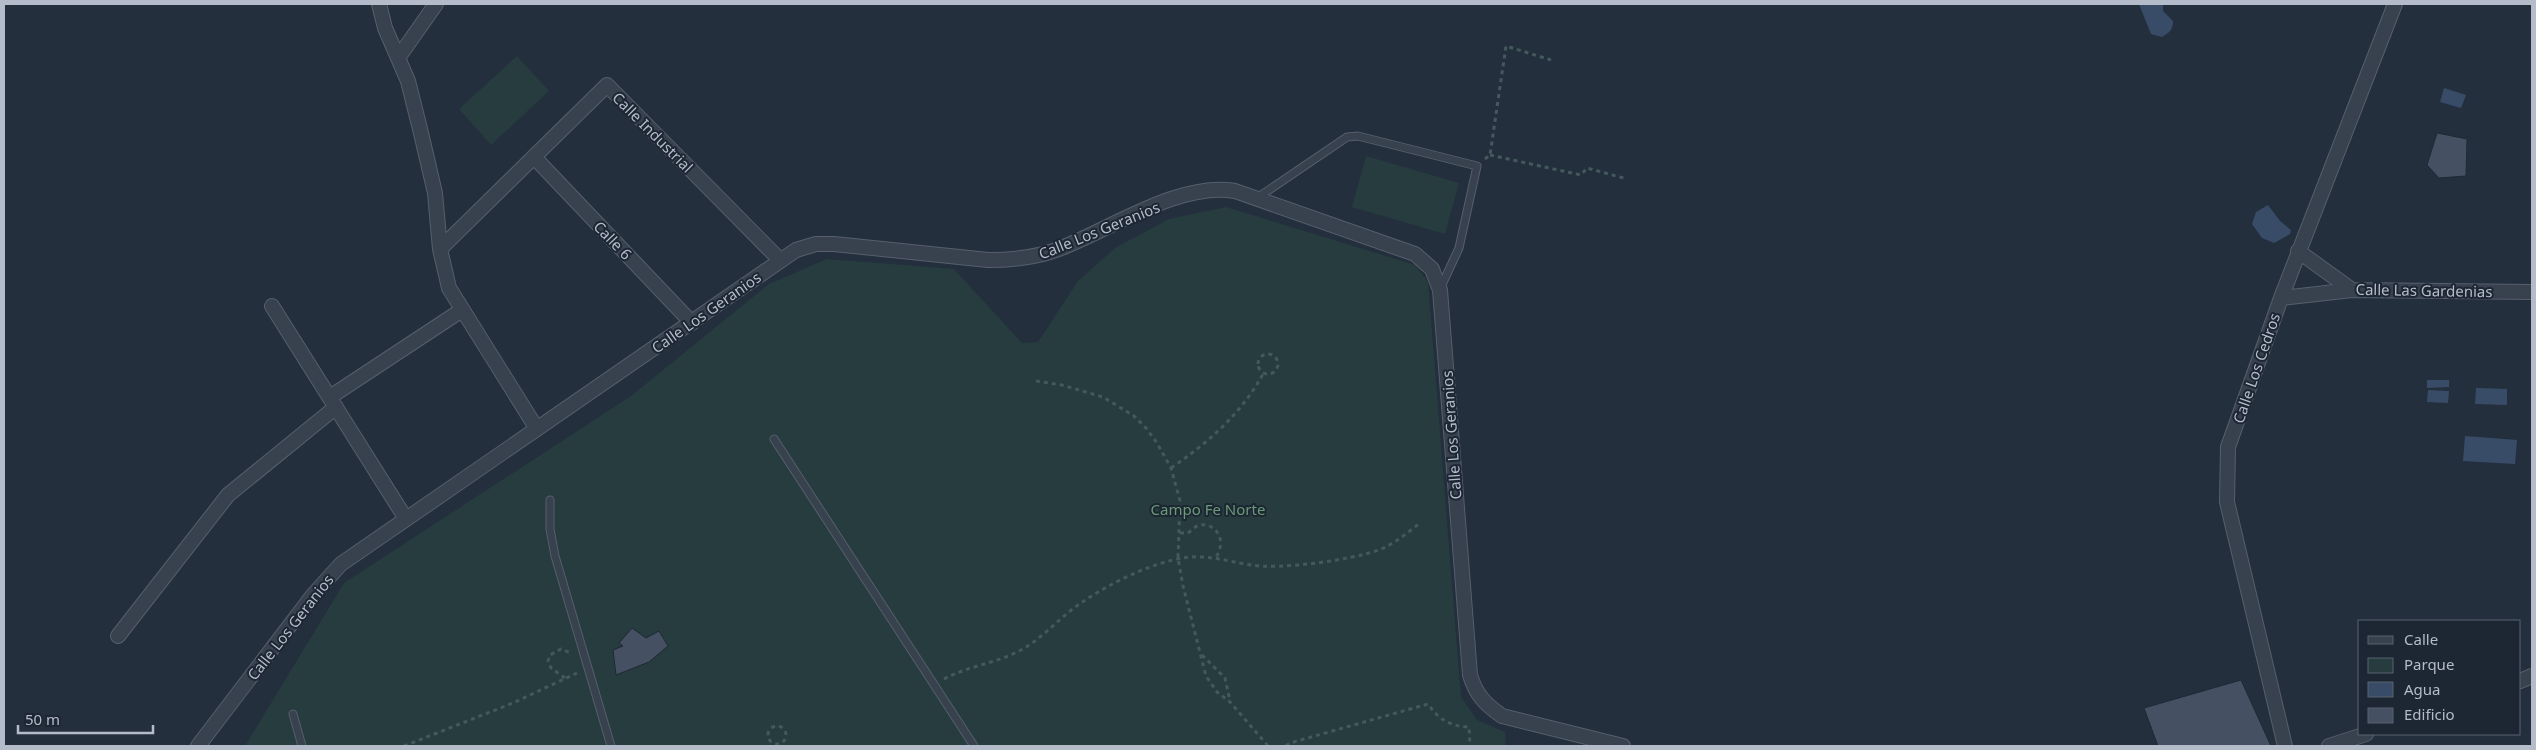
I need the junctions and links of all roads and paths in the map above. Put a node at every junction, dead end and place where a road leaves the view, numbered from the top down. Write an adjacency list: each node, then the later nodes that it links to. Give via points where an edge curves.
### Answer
1 (379, 4): 4 (street)
2 (436, 4): 4 (street)
3 (2394, 4): 12 (street, Calle Los Cedros)
4 (398, 58): 11 (street, via 408,81 435,193)
5 (1551, 60): 6 (path, via 1506,46)
6 (1490, 155): 8 (path); 9 (path, via 1581,175 1587,168)
7 (534, 157): 11 (street, Calle Industrial); 13 (street, Calle Industrial, via 607,85); 20 (street, Calle 6)
8 (1477, 166): 10 (lane, via 1358,136 1347,137); 14 (lane, via 1459,248)
9 (1627, 179)
10 (1256, 198): 13 (street, Calle Los Geranios, via 1221,189 1207,189 1154,206 1057,250 1012,260 816,244); 14 (street, Calle Los Geranios, via 1415,254 1432,269)
11 (440, 249): 19 (street, via 448,288)
12 (2298, 251): 15 (street, Calle Las Gardenias); 17 (street, Calle Los Cedros)
13 (779, 259): 20 (street, Calle Los Geranios)
14 (1440, 290): 51 (street, Calle Los Geranios, via 1470,675 1475,692 1486,706 1502,716)
15 (2352, 290): 16 (street, Calle Las Gardenias); 17 (street)
16 (2532, 292)
17 (2280, 298): 52 (street, Calle Los Cedros, via 2228,447 2227,502)
18 (272, 306): 23 (street)
19 (462, 310): 23 (street); 24 (street)
20 (692, 323): 24 (street, Calle Los Geranios)
21 (1264, 374): 21 (path, via 1278,368 1274,356 1264,354 1259,359 1259,369); 26 (path, via 1244,404 1219,431)
22 (1036, 381): 26 (path, via 1103,397 1120,407 1146,428)
23 (333, 402): 28 (street); 33 (street, via 228,495)
24 (537, 429): 28 (street, Calle Los Geranios)
25 (774, 439): 38 (lane)
26 (1171, 468): 30 (path, via 1180,501)
27 (550, 500): 36 (lane, via 550,529 556,556)
28 (406, 519): 43 (street, Calle Los Geranios, via 341,564 312,595)
29 (1420, 524): 31 (path, via 1380,550 1346,559 1253,566)
30 (1180, 533): 31 (path, via 1188,534 1198,524 1212,526 1222,542); 32 (path)
31 (1216, 557): 32 (path)
32 (1178, 558): 34 (path); 38 (path, via 1151,566 1113,584 1077,606 1021,650)
33 (118, 636)
34 (1202, 654): 39 (path, via 1224,678); 39 (path, via 1211,685)
35 (574, 663): 37 (path, via 571,653 565,650 550,655 551,668)
36 (588, 667): 37 (path); 46 (lane)
37 (565, 678): 45 (path, via 513,703)
38 (934, 684): 47 (lane)
39 (1230, 702): 48 (path)
40 (293, 714): 44 (lane)
41 (2363, 735): 53 (street)
42 (779, 745): 42 (path, via 768,736 774,727 785,732 785,738)
43 (198, 746)
44 (302, 746)
45 (404, 746)
46 (612, 746)
47 (974, 746)
48 (1268, 746)
49 (1286, 746): 50 (path, via 1428,704 1444,722 1469,727)
50 (1470, 746)
51 (1623, 746)
52 (2285, 746)
53 (2329, 746)

